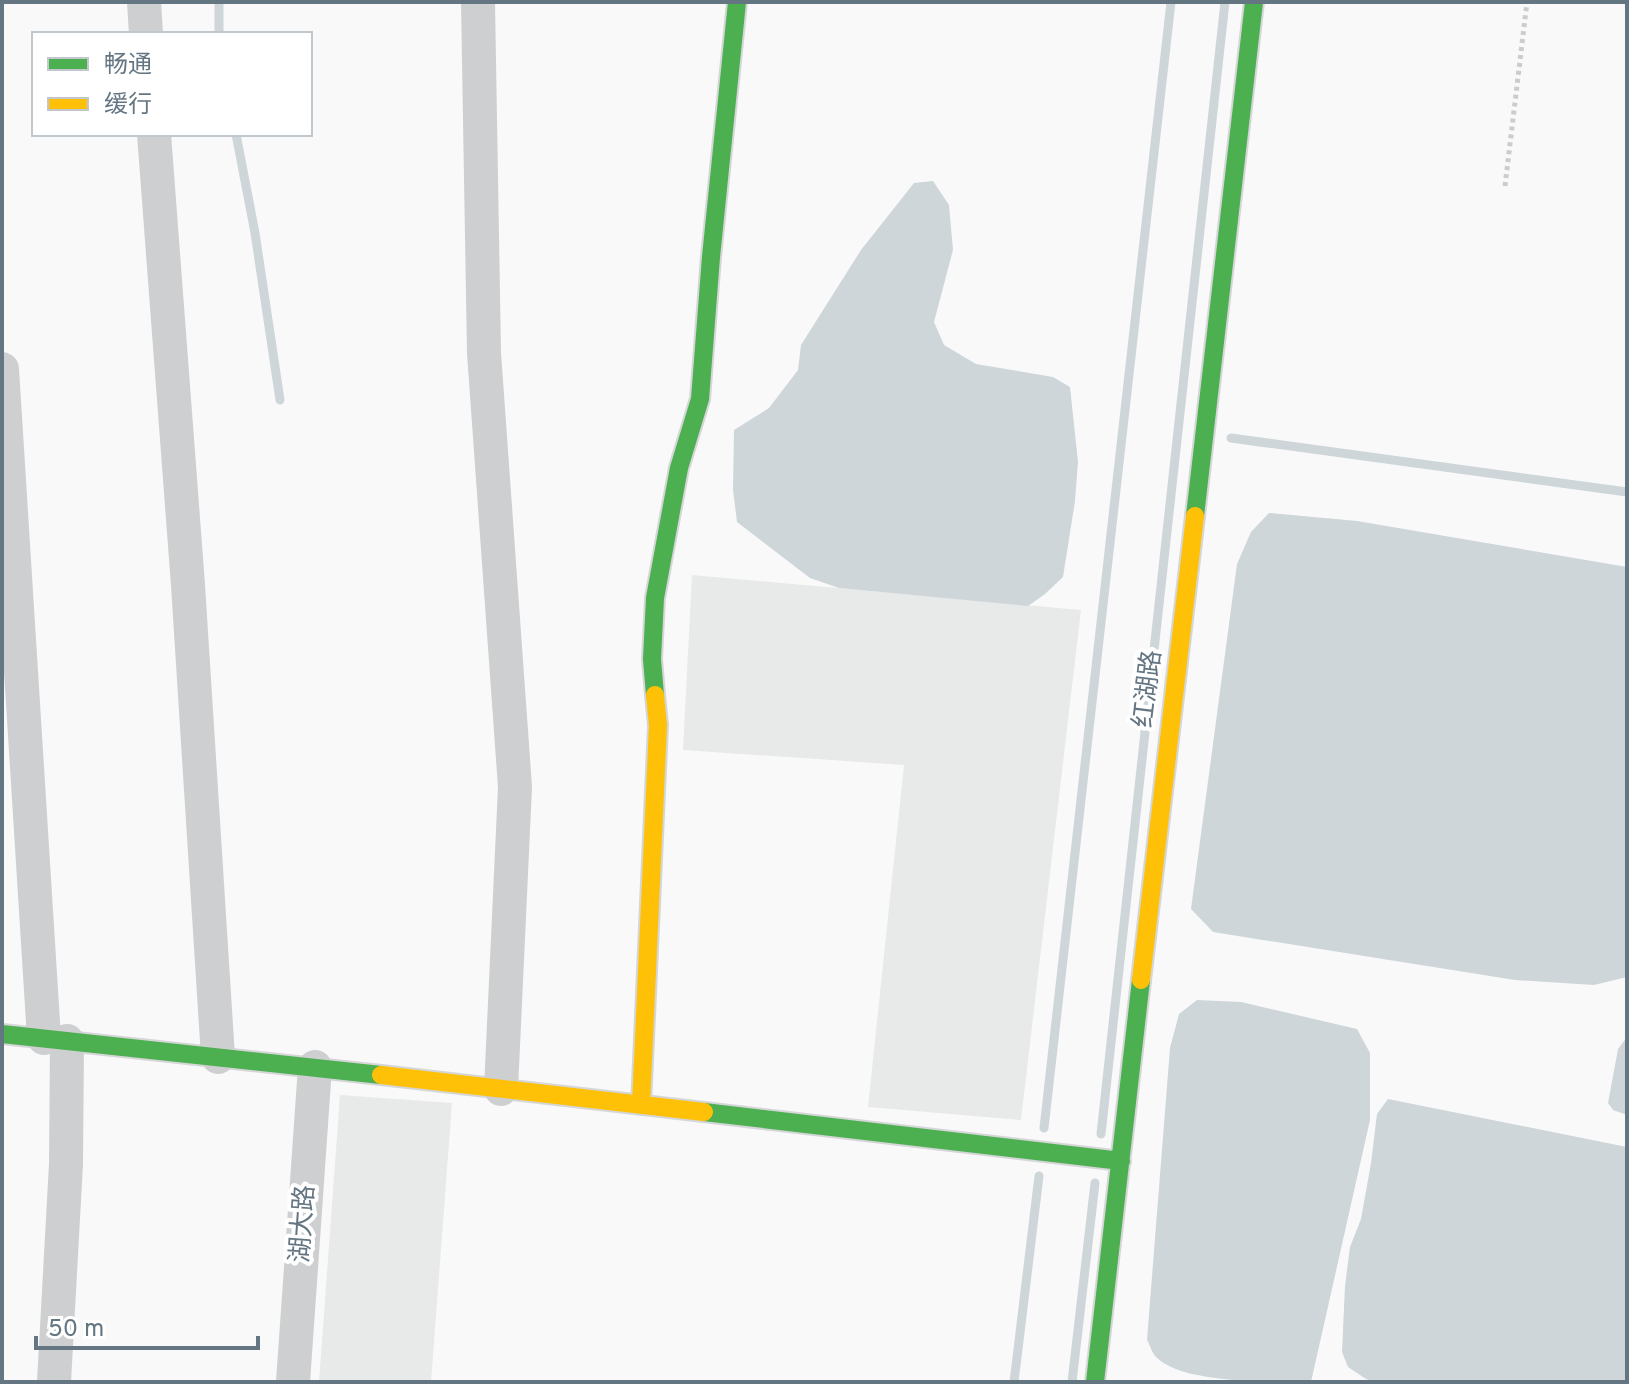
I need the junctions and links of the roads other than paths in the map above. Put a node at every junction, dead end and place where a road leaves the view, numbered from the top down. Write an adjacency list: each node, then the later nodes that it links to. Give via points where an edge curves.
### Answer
1 (144, 2): 5 (street)
2 (478, 2): 12 (street, via 484,353 515,787)
3 (737, 2): 13 (street, via 700,399 679,468 655,598 652,659 658,725)
4 (1254, 2): 14 (street, 红湖路)
5 (146, 32)
6 (154, 136): 10 (street)
7 (2, 369): 9 (street)
8 (2, 1034): 9 (street)
9 (55, 1040): 10 (street); 15 (street, via 66,1164)
10 (218, 1057): 11 (street)
11 (315, 1067): 12 (street); 16 (street, 湖大路)
12 (501, 1089): 13 (street)
13 (641, 1105): 14 (street)
14 (1121, 1161): 17 (street, 红湖路)
15 (54, 1382)
16 (293, 1382)
17 (1095, 1382)

